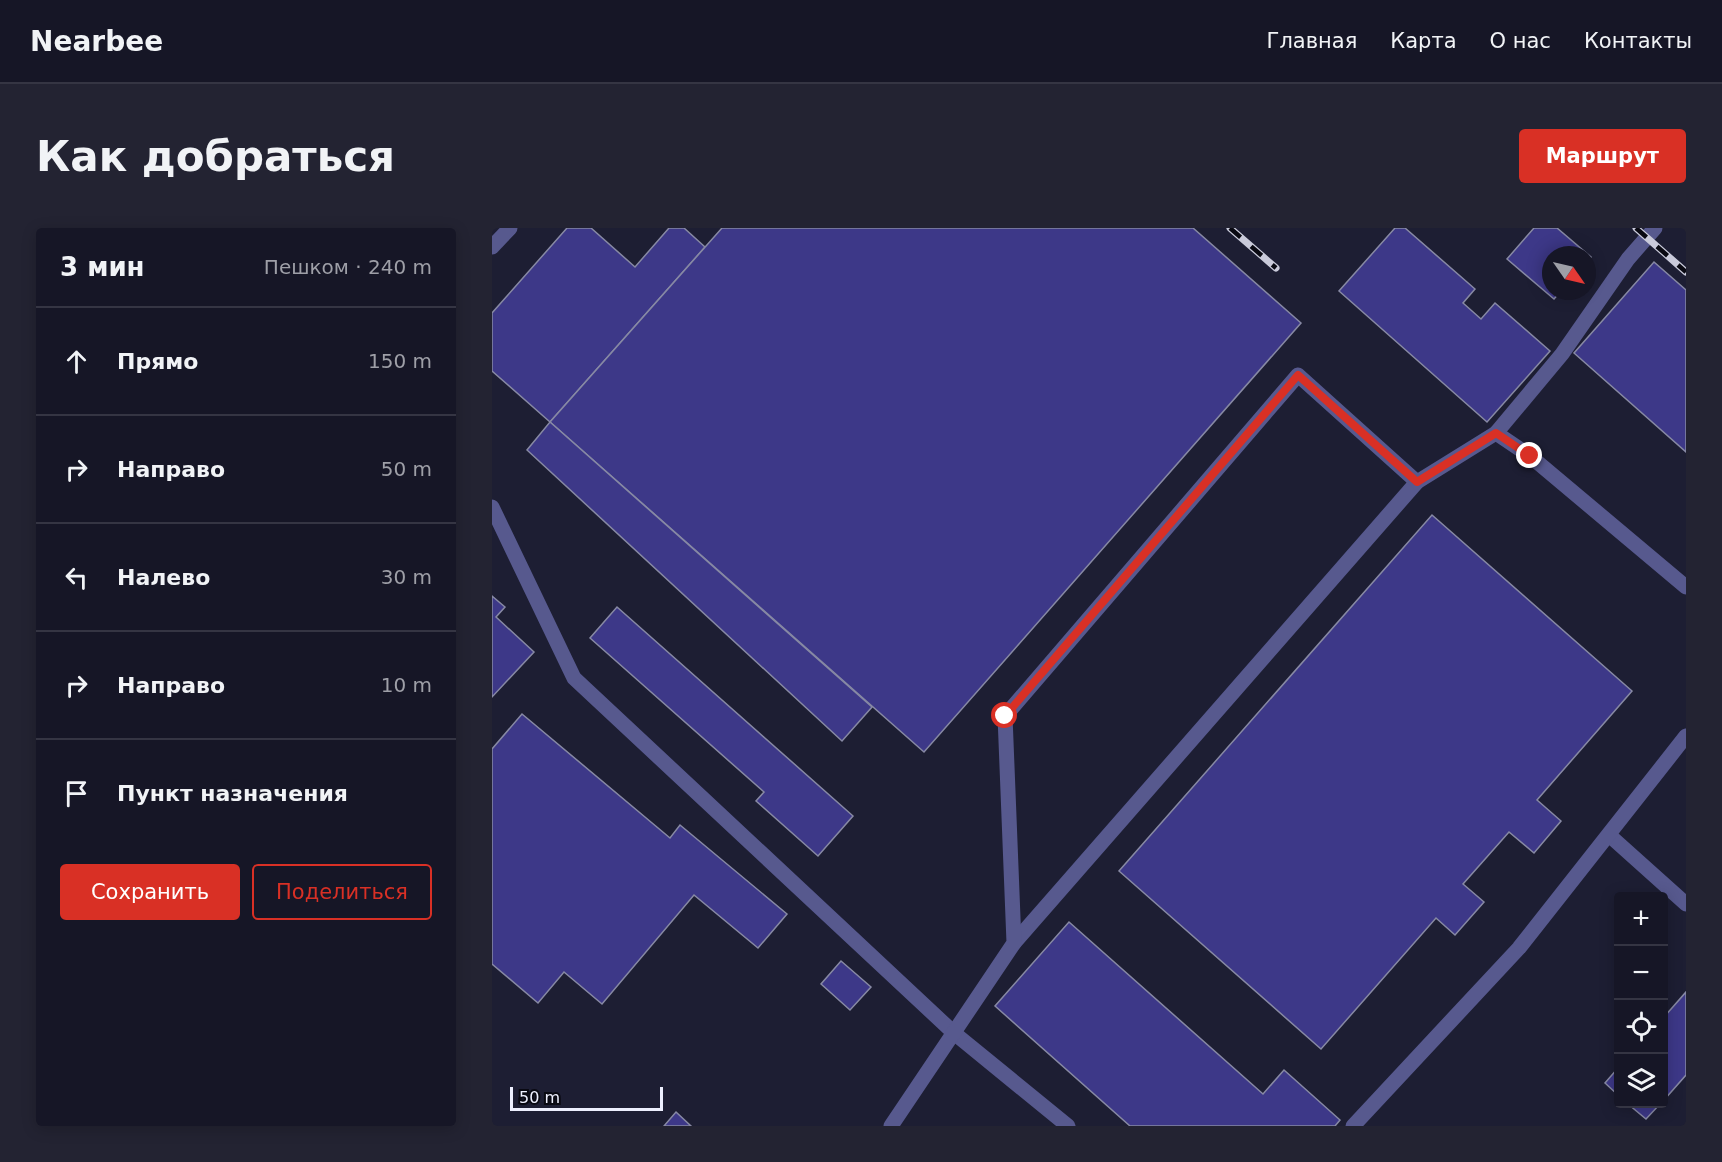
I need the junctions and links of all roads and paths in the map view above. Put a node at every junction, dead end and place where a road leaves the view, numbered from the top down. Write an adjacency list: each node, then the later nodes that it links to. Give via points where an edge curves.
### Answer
1 (510, 228): 3 (lane)
2 (1655, 228): 4 (lane, via 1562,354)
3 (492, 248)
4 (1496, 433): 5 (lane); 7 (lane, via 1530,456)
5 (1417, 482): 11 (lane); 11 (lane, via 1298,375 1005,716)
6 (492, 507): 12 (lane, via 574,678)
7 (1686, 587)
8 (1686, 736): 9 (lane)
9 (1609, 835): 10 (lane); 15 (lane, via 1519,948)
10 (1686, 904)
11 (1014, 943): 12 (lane)
12 (954, 1033): 13 (lane); 14 (lane)
13 (891, 1126)
14 (1068, 1126)
15 (1353, 1126)

